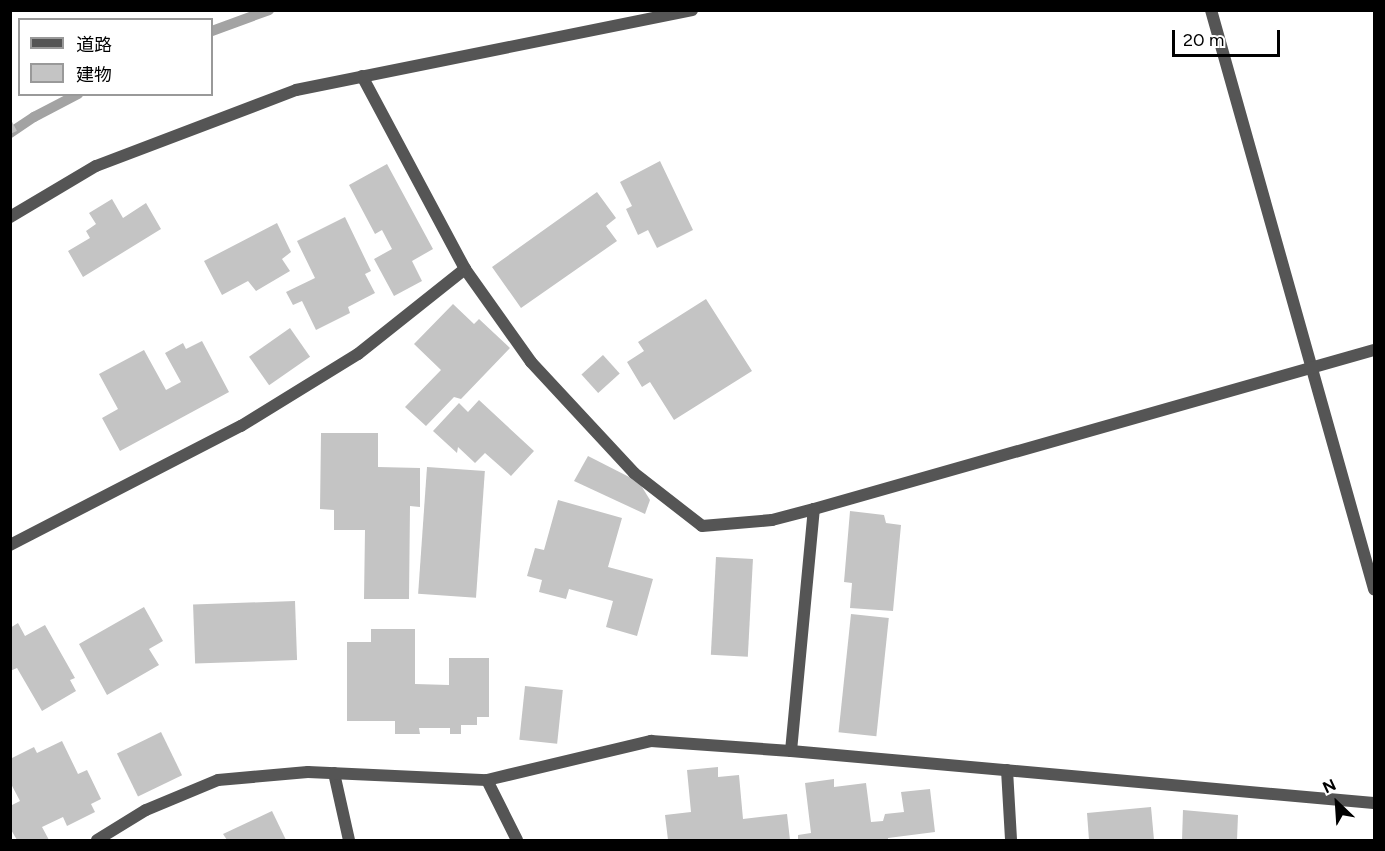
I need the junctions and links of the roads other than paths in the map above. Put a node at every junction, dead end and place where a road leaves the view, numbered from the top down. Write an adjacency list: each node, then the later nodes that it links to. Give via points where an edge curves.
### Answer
1 (692, 10): 3 (street)
2 (1211, 10): 7 (street)
3 (362, 76): 4 (street, via 296,90 96,166); 5 (street)
4 (10, 218)
5 (465, 269): 8 (street, via 531,362 626,465 702,526 772,520); 9 (street, via 358,354 241,426)
6 (1374, 350): 7 (street)
7 (1312, 368): 8 (street); 10 (street)
8 (814, 509): 11 (street)
9 (10, 545)
10 (1374, 589)
11 (790, 751): 12 (street); 14 (street, via 651,741)
12 (1007, 770): 15 (street); 19 (street)
13 (334, 773): 14 (street); 16 (street, via 218,780 146,810); 17 (street)
14 (487, 780): 18 (street)
15 (1374, 803)
16 (98, 840)
17 (349, 840)
18 (517, 840)
19 (1011, 840)

